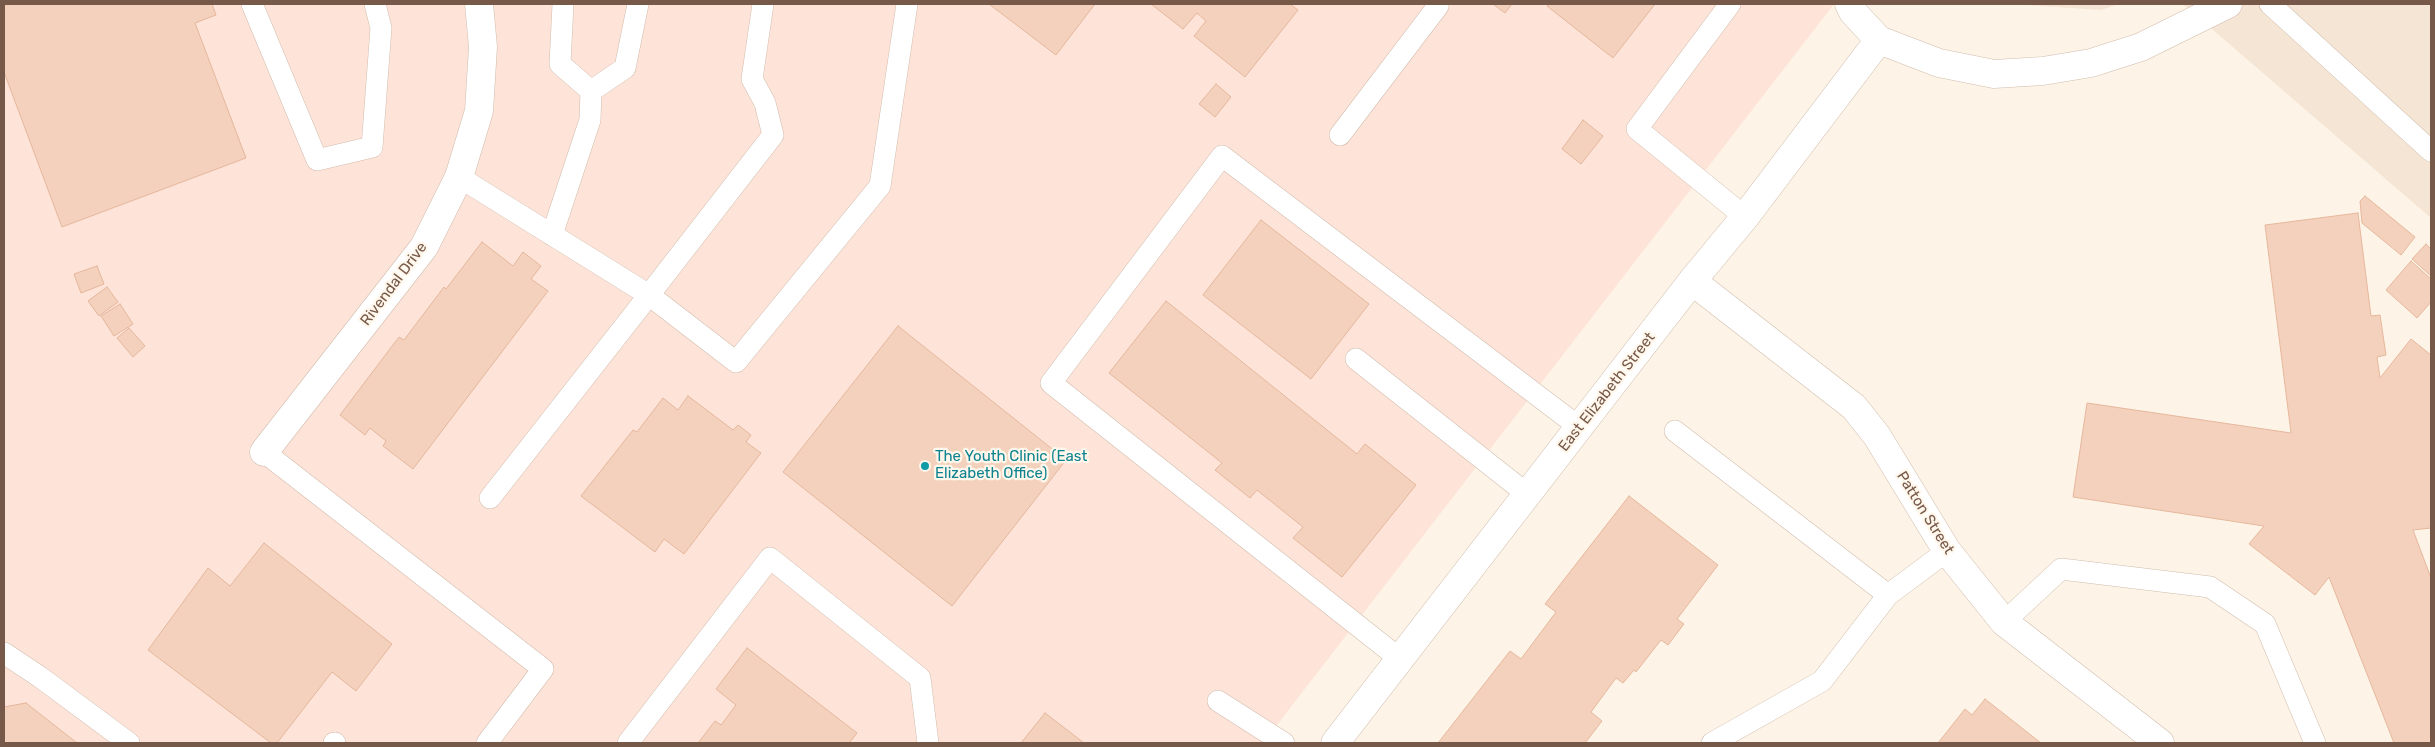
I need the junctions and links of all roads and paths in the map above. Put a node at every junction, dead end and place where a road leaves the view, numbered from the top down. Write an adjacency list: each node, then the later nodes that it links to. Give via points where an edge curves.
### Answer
1 (252, 4): 2 (lane, via 317,160 372,147 381,28)
2 (375, 4)
3 (480, 4): 17 (street, Rivendal Drive, via 484,47 479,111)
4 (563, 4): 14 (lane, via 560,64)
5 (638, 4): 14 (lane, via 625,68)
6 (763, 4): 21 (lane, via 752,79 765,103 773,135)
7 (907, 4): 21 (lane, via 880,186 736,362)
8 (1437, 4): 15 (lane)
9 (1730, 4): 18 (lane, via 1637,129)
10 (1849, 4): 13 (street)
11 (2228, 4): 13 (street, via 2141,47 2091,63 2043,71 1994,74 1939,63)
12 (2270, 4): 16 (lane)
13 (1879, 40): 18 (street, East Elizabeth Street)
14 (591, 91): 19 (lane, via 590,120)
15 (1340, 135)
16 (2431, 151)
17 (459, 177): 19 (lane); 25 (street, Rivendal Drive, via 424,247)
18 (1745, 217): 20 (street, East Elizabeth Street)
19 (552, 235): 21 (lane)
20 (1692, 281): 23 (street, East Elizabeth Street); 28 (street, Patton Street, via 1854,407 1877,436)
21 (649, 295): 27 (lane)
22 (1356, 359): 26 (lane)
23 (1580, 428): 26 (street, East Elizabeth Street); 32 (lane, via 1222,156 1051,383)
24 (1675, 432): 29 (lane)
25 (264, 452): 35 (lane, via 543,669)
26 (1527, 494): 32 (street, East Elizabeth Street)
27 (490, 498)
28 (1947, 551): 29 (lane); 30 (street, Patton Street)
29 (1888, 595): 40 (lane, via 1822,681)
30 (2004, 622): 41 (street, Patton Street); 42 (lane, via 2061,569 2210,587 2265,624)
31 (4, 653): 34 (lane)
32 (1400, 659): 39 (street, East Elizabeth Street)
33 (1218, 702): 38 (lane)
34 (129, 743)
35 (487, 743)
36 (628, 743): 37 (lane, via 770,558 920,678)
37 (928, 743)
38 (1284, 743)
39 (1335, 743)
40 (1712, 743)
41 (2160, 743)
42 (2315, 743)

